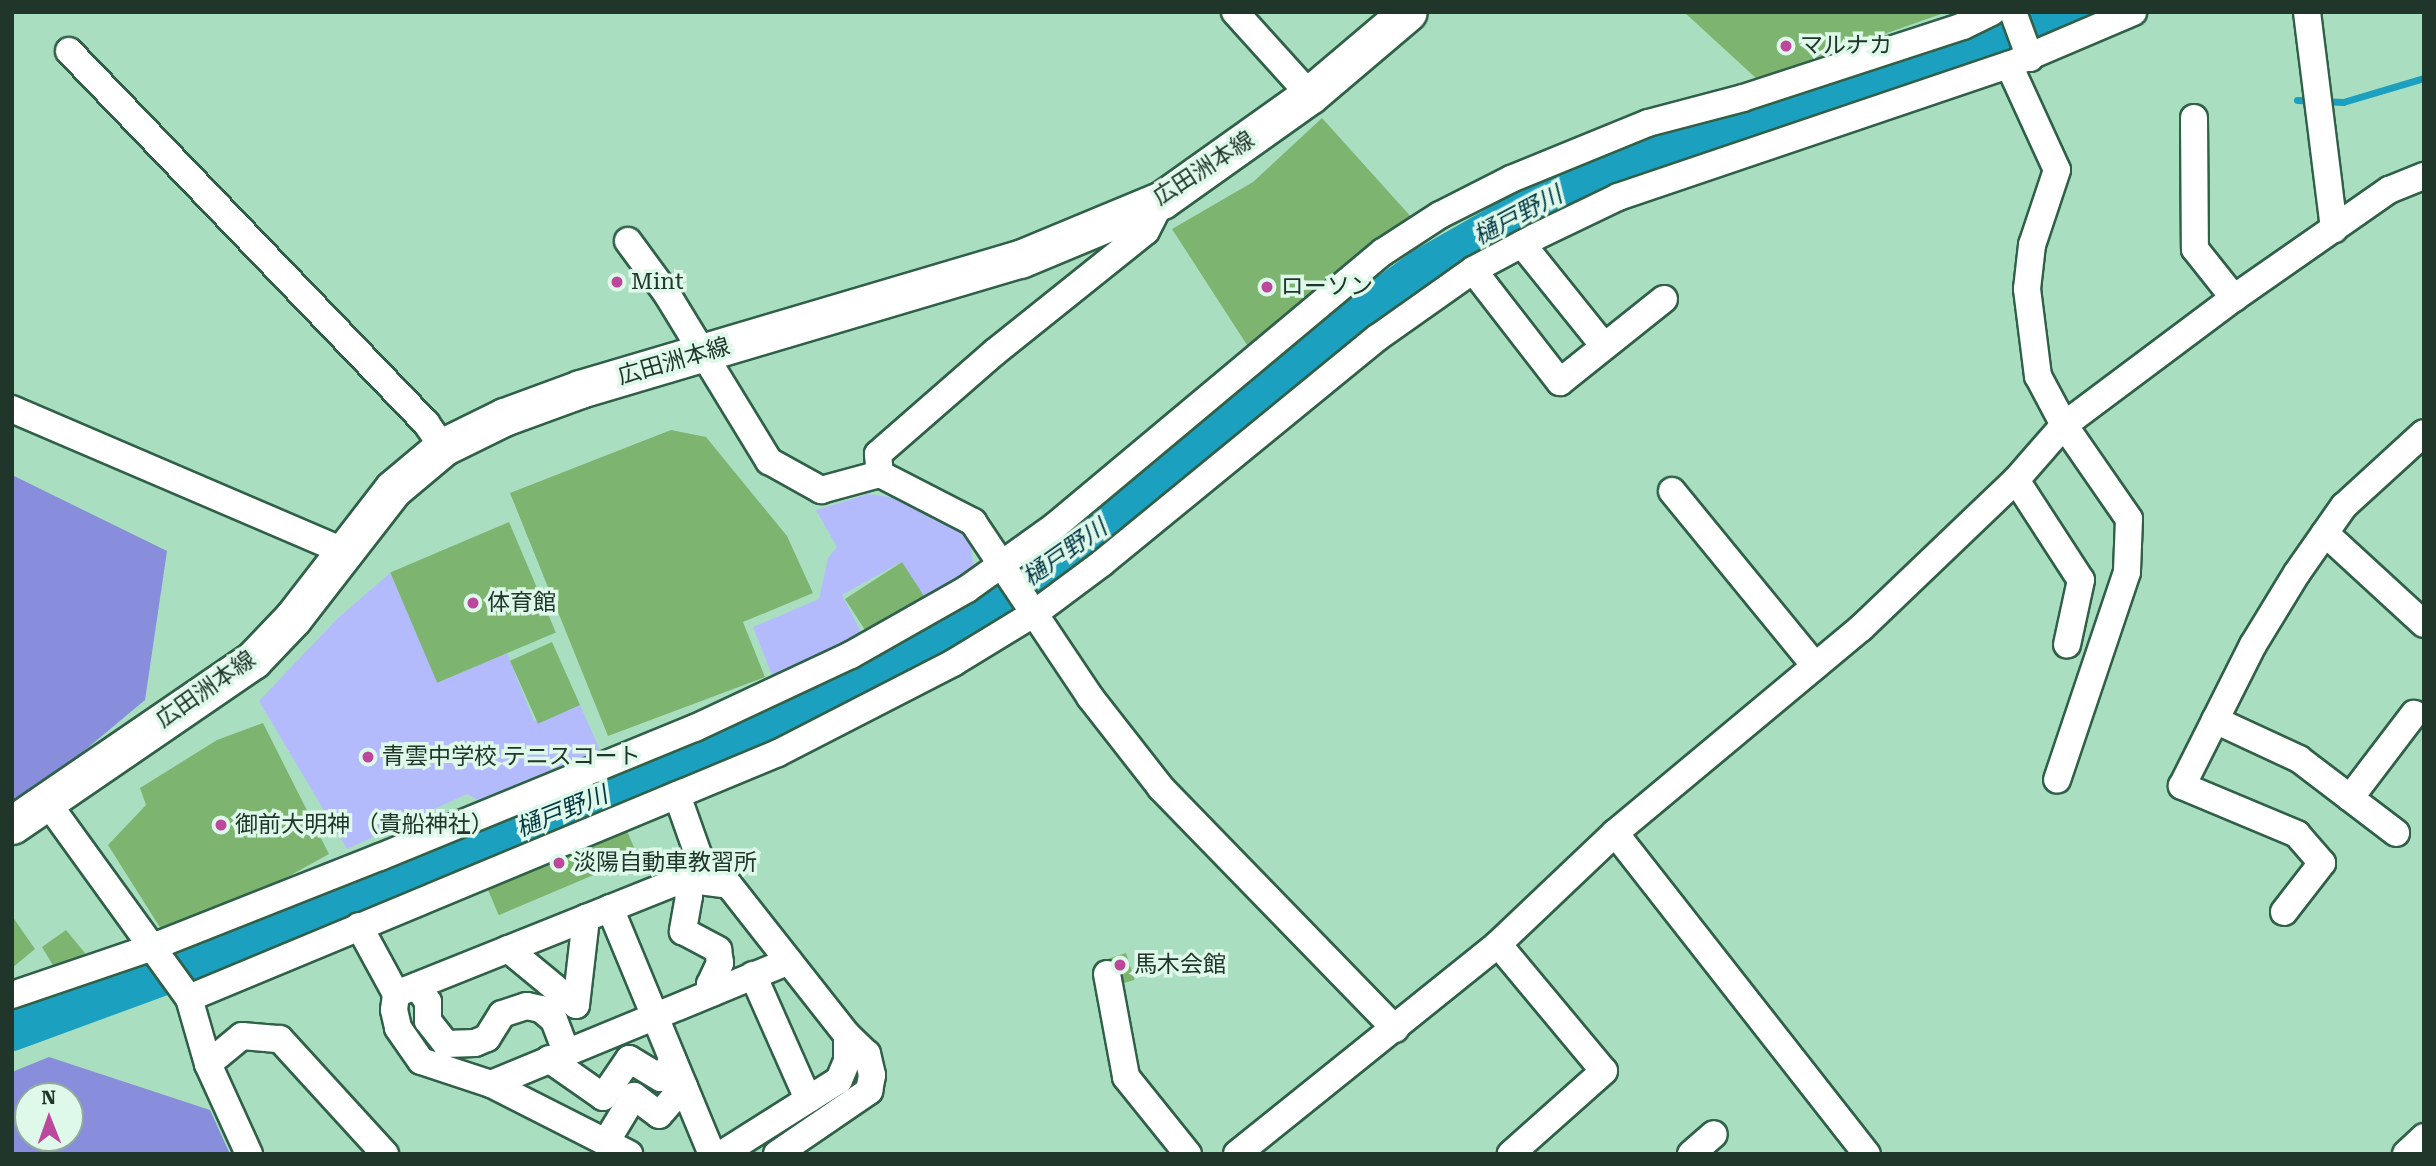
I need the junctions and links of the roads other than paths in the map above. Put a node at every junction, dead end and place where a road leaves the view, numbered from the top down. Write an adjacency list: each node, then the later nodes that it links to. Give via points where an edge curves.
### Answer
1 (1236, 12): 9 (street)
2 (1408, 12): 9 (main road, 広田洲本線)
3 (1992, 12): 30 (street, via 1964,26 1743,98 1648,123 1511,179 1440,215 1383,252 1109,484)
4 (2013, 12): 8 (street)
5 (2133, 12): 8 (street)
6 (2307, 12): 13 (street)
7 (69, 51): 24 (street, via 426,423)
8 (2020, 62): 15 (street, via 1618,197); 22 (street, via 2057,170 2032,245 2027,289 2038,376)
9 (1310, 95): 12 (main road, 広田洲本線)
10 (2194, 118): 17 (street, via 2195,249)
11 (2424, 176): 13 (street, via 2389,190)
12 (1162, 200): 20 (main road, 広田洲本線, via 1020,259); 25 (street, via 1146,231 995,352 878,454)
13 (2334, 229): 17 (street)
14 (628, 241): 20 (street)
15 (1522, 244): 16 (street); 19 (street)
16 (1473, 270): 19 (street, via 1560,382); 31 (street, via 1377,338)
17 (2234, 298): 22 (street)
18 (1664, 299): 19 (street)
19 (1604, 346)
20 (705, 354): 24 (main road, 広田洲本線, via 580,388 503,417); 25 (street, via 769,461 821,490)
21 (12, 409): 29 (street)
22 (2064, 425): 26 (street); 37 (street, via 2129,519 2127,572)
23 (2424, 433): 28 (street, via 2344,506)
24 (443, 447): 29 (main road, 広田洲本線, via 393,489)
25 (880, 474): 30 (street, via 973,522)
26 (2016, 480): 33 (street, via 2081,580); 34 (street)
27 (1672, 491): 34 (street)
28 (2325, 533): 32 (street); 36 (street, via 2253,645)
29 (344, 551): 40 (main road, 広田洲本線, via 293,618 253,660)
30 (1000, 563): 31 (street); 50 (street, via 916,621 695,728)
31 (1035, 613): 38 (street, via 852,718); 60 (street, via 1090,697 1161,788)
32 (2424, 624)
33 (2067, 645)
34 (1815, 666): 43 (street)
35 (2414, 714): 39 (street)
36 (2215, 720): 39 (street, via 2300,759); 46 (street, via 2182,786 2297,834 2322,863)
37 (2057, 780)
38 (677, 794): 44 (street); 48 (street)
39 (2350, 798): 42 (street)
40 (47, 802): 41 (main road, 広田洲本線); 50 (street)
41 (12, 825)
42 (2396, 832)
43 (1615, 833): 49 (street); 80 (street)
44 (696, 880): 45 (street); 52 (street, via 729,885); 56 (street, via 683,932 718,950 720,963 710,984)
45 (610, 908): 47 (street); 59 (street)
46 (2284, 912)
47 (586, 918): 51 (street); 51 (street, via 576,1005)
48 (359, 926): 55 (street); 58 (street)
49 (1498, 944): 60 (street); 78 (street, via 1604,1072)
50 (150, 948): 57 (street); 58 (street)
51 (508, 949): 55 (street)
52 (789, 961): 54 (street); 61 (street)
53 (1107, 974): 76 (street, via 1126,1077)
54 (753, 975): 56 (street); 67 (street)
55 (407, 990): 62 (street, via 428,1002 428,1021 446,1044 475,1044 487,1038 502,1014 527,1006 541,1009 554,1020); 65 (street, via 394,1010 398,1028 421,1061)
56 (712, 993): 59 (street)
57 (12, 995)
58 (189, 999): 64 (street)
59 (654, 1016): 62 (street); 63 (street)
60 (1395, 1029): 77 (street)
61 (847, 1035): 67 (street, via 847,1061 839,1080); 75 (street, via 867,1054 872,1075 869,1091)
62 (558, 1056): 63 (street, via 603,1097 629,1059 661,1078); 65 (street)
63 (673, 1061): 66 (street)
64 (208, 1063): 71 (street, via 242,1036 280,1039); 72 (street)
65 (491, 1084): 70 (street)
66 (684, 1086): 70 (street, via 659,1115 634,1097); 73 (street)
67 (808, 1099): 74 (street)
68 (1714, 1134): 79 (street)
69 (2424, 1137): 81 (street)
70 (617, 1148)
71 (382, 1153)
72 (249, 1154)
73 (712, 1154)
74 (722, 1154)
75 (777, 1154)
76 (1188, 1154)
77 (1237, 1154)
78 (1511, 1154)
79 (1690, 1154)
80 (1867, 1154)
81 (2406, 1154)

